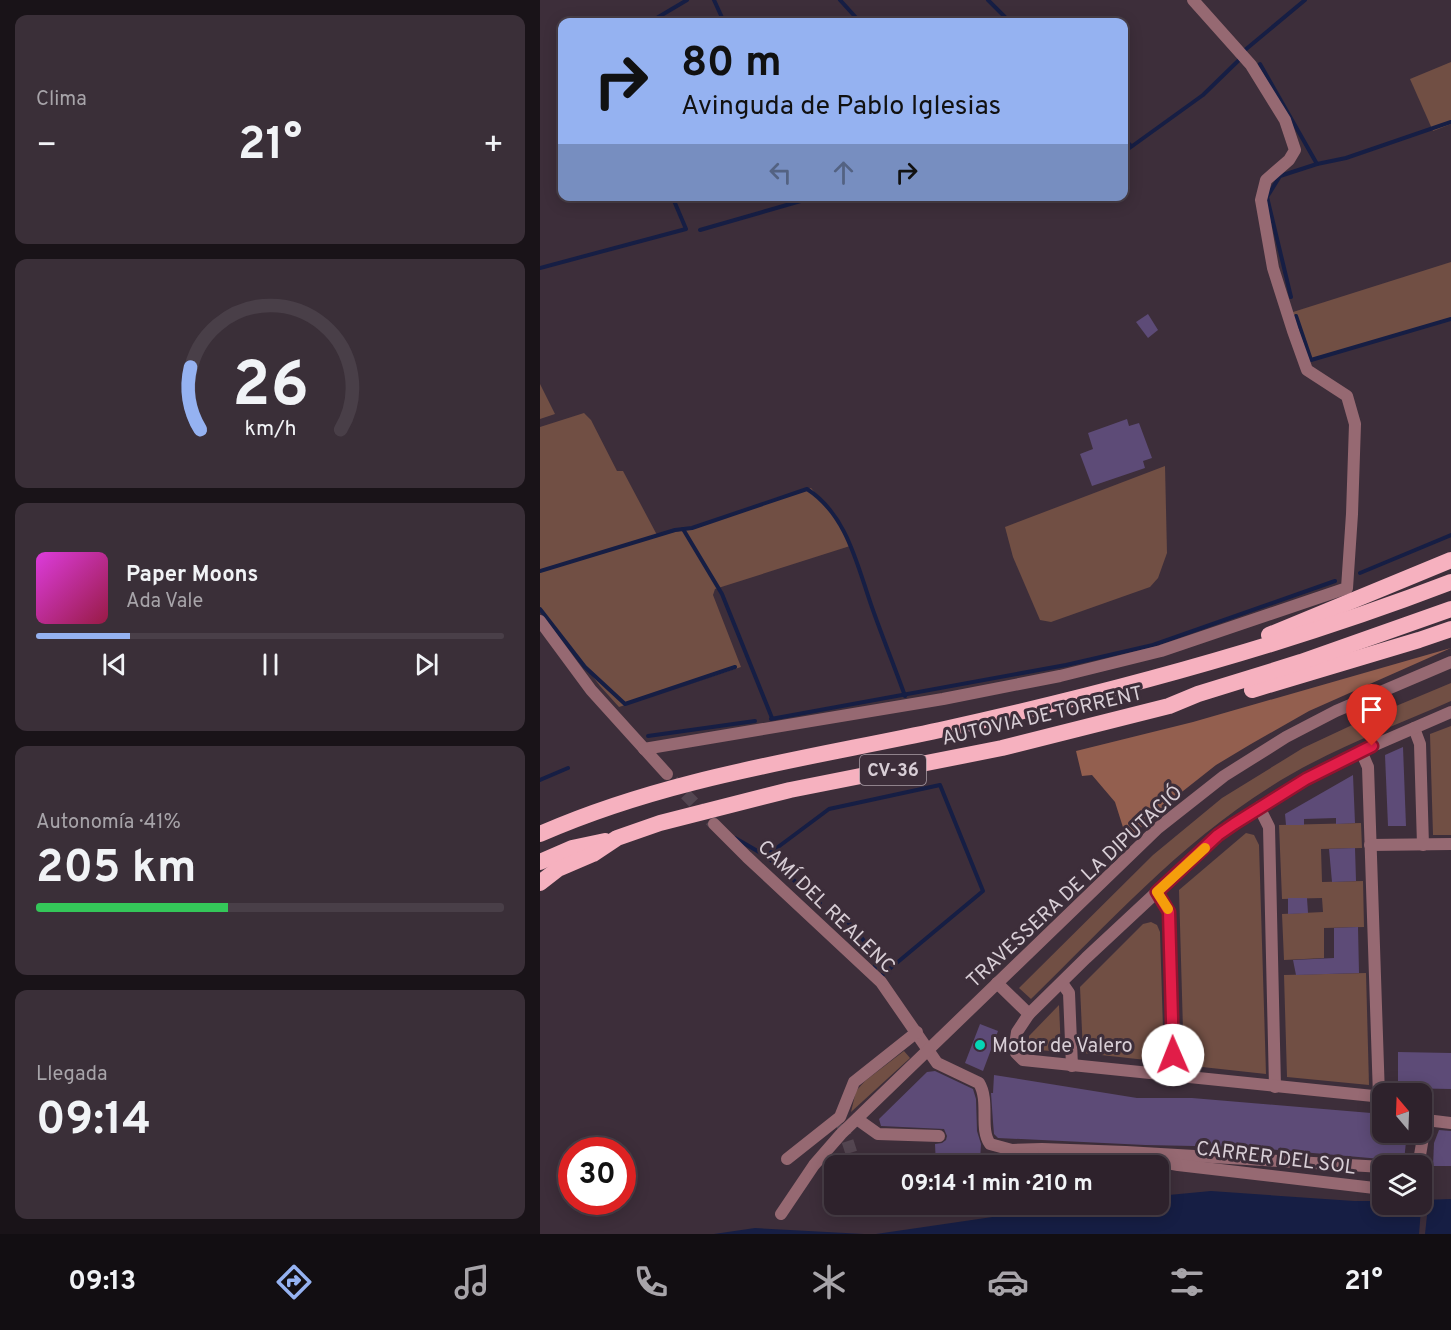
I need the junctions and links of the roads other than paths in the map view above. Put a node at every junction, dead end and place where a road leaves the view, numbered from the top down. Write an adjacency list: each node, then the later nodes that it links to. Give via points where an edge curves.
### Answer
1 (1193, 0): 12 (street, via 1251,65 1285,120 1295,150 1266,180 1261,200 1273,268 1307,370 1347,396 1355,424 1347,588 1161,651 1060,676)
2 (1451, 560): 8 (highway)
3 (1451, 582): 8 (highway, AUTOVIA DE TORRENT / CV-36, via 1298,636)
4 (1451, 609): 9 (highway, AUTOVIA DE TORRENT / CV-36)
5 (540, 621): 12 (street, via 591,690)
6 (1451, 629): 9 (highway, via 1202,704)
7 (1451, 662): 26 (street, TRAVESSERA DE LA DIPUTACIÓ, via 1336,711 1224,776 1158,828)
8 (1173, 674): 17 (highway, AUTOVIA DE TORRENT / CV-36, via 950,728 706,779)
9 (1169, 706): 18 (highway, AUTOVIA DE TORRENT / CV-36, via 1002,748 790,790)
10 (1451, 712): 11 (street)
11 (1414, 728): 13 (street); 21 (street, via 1420,744)
12 (644, 749): 14 (street)
13 (1361, 751): 15 (street); 20 (street, via 1368,767)
14 (667, 774)
15 (1259, 807): 24 (street, via 1218,835); 33 (street, via 1269,827)
16 (714, 824): 28 (street, CAMÍ DEL REALENC, via 881,982)
17 (540, 834)
18 (617, 838): 22 (highway, via 572,848); 23 (highway, AUTOVIA DE TORRENT / CV-36, via 593,854 558,869)
19 (1451, 844): 21 (street)
20 (1370, 845): 21 (street); 32 (street)
21 (1423, 845)
22 (540, 862)
23 (540, 883)
24 (1157, 892): 25 (street); 31 (street, via 1169,912)
25 (1062, 983): 27 (street); 30 (street, via 1069,993)
26 (997, 984): 27 (street); 29 (street, TRAVESSERA DE LA DIPUTACIÓ)
27 (1029, 1014): 30 (street, via 1017,1032 1016,1053 1023,1060)
28 (917, 1032): 29 (street, CAMÍ DEL REALENC); 42 (street, via 854,1082 840,1117)
29 (929, 1050): 35 (street, TRAVESSERA DE LA DIPUTACIÓ); 39 (street, CARRER DEL SOL, via 941,1066 979,1083 985,1099 986,1137 990,1143 1012,1150)
30 (1072, 1066): 31 (street)
31 (1173, 1076): 33 (street)
32 (1380, 1083)
33 (1275, 1087): 34 (street)
34 (1372, 1096)
35 (857, 1119): 38 (street, via 878,1134); 45 (street, TRAVESSERA DE LA DIPUTACIÓ, via 814,1165)
36 (1432, 1119): 37 (street)
37 (1451, 1123)
38 (939, 1136)
39 (1042, 1149): 40 (street, CARRER DEL SOL); 41 (street)
40 (1131, 1153): 43 (street, CARRER DEL SOL); 44 (street, CARRER DEL SOL, via 1149,1161)
41 (1030, 1155)
42 (787, 1159)
43 (1372, 1166)
44 (1372, 1188)
45 (781, 1214)

